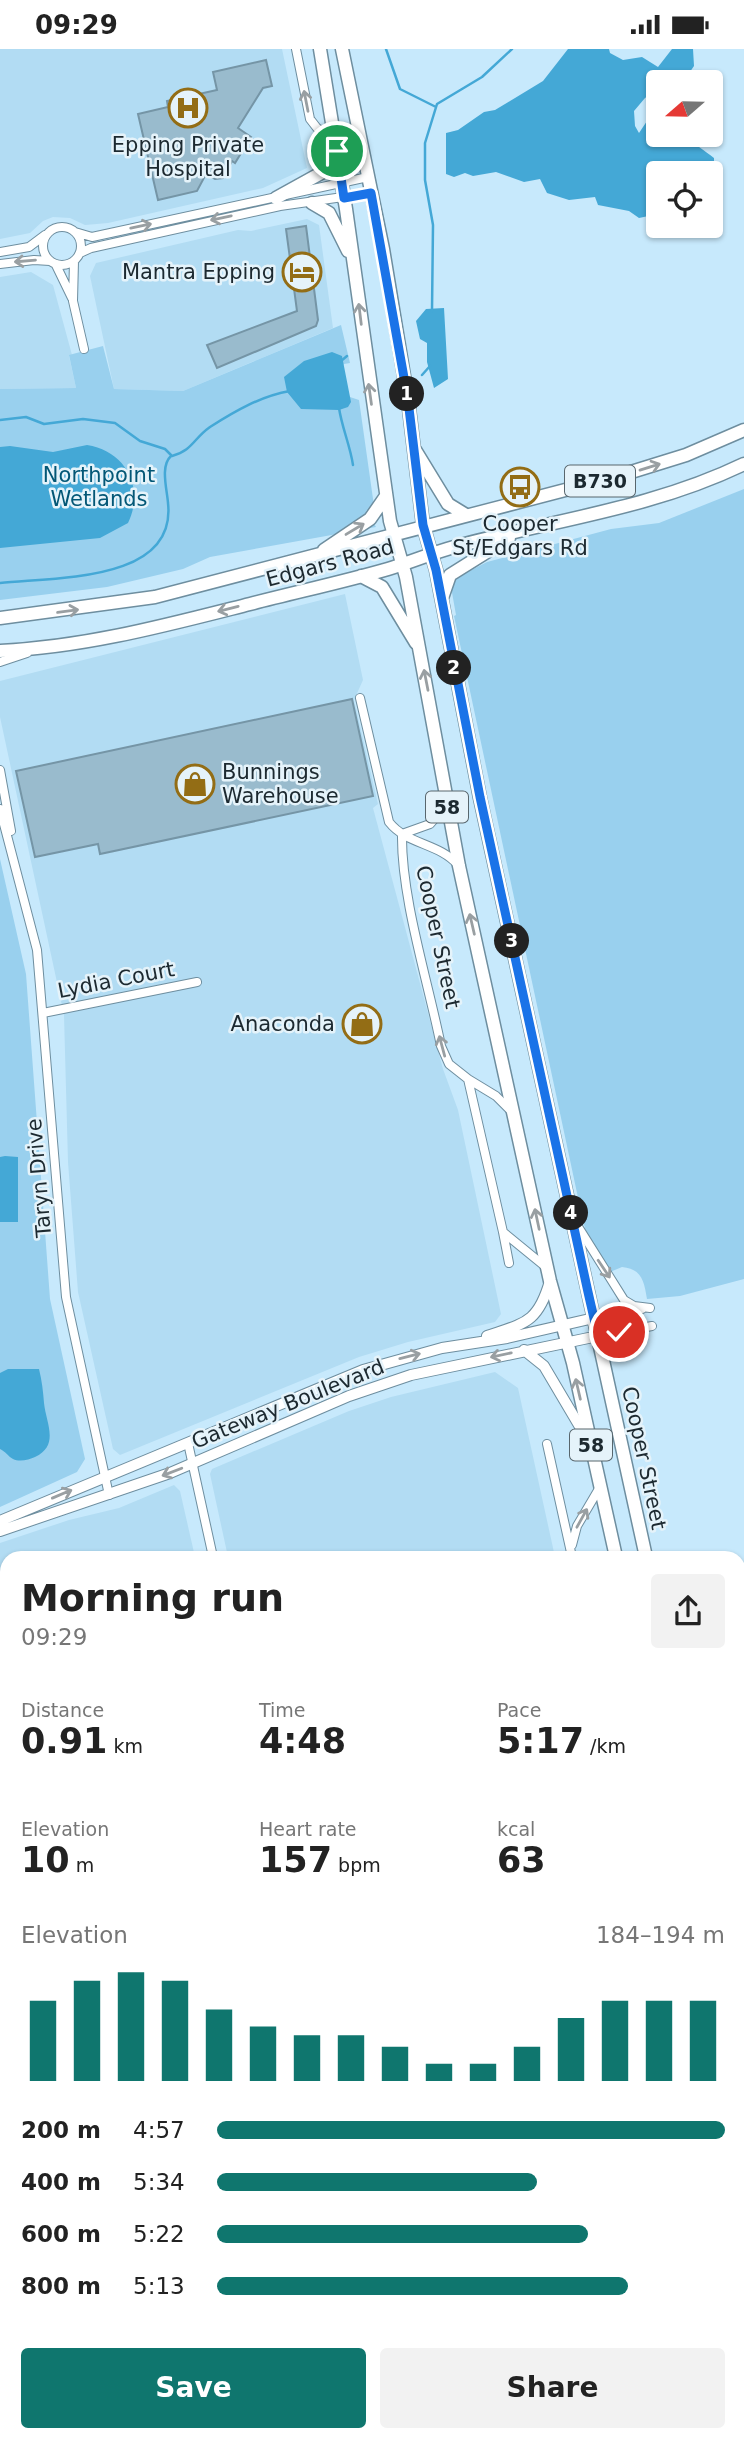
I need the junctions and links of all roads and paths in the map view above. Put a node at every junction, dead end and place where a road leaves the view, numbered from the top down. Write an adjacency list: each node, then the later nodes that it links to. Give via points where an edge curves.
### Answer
1 (296, 49): 4 (street, one-way to 1, via 310,119)
2 (320, 49): 4 (main road, Cooper Street / 58)
3 (342, 49): 5 (main road, Cooper Street / 58)
4 (337, 146): 6 (main road, Cooper Street / 58); 8 (main road, via 325,170)
5 (368, 177): 6 (street); 7 (main road, Cooper Street / 58)
6 (342, 183): 8 (street); 9 (main road, Cooper Street / 58)
7 (371, 193): 9 (street); 22 (main road, Cooper Street / 58)
8 (276, 198): 11 (street, one-way to 8, via 92,237)
9 (344, 198): 10 (street); 18 (main road, Cooper Street / 58)
10 (312, 202): 14 (street, one-way to 14, via 199,223); 18 (main road, via 329,213)
11 (75, 232): 12 (street, via 57,227); 14 (street, via 81,242)
12 (46, 234): 13 (street, via 29,247); 16 (street, via 42,246)
13 (0, 252)
14 (80, 253): 15 (street)
15 (74, 261): 16 (street); 19 (street)
16 (53, 263): 17 (street, one-way to 17); 19 (street)
17 (0, 264)
18 (354, 264): 24 (main road, Cooper Street / 58, one-way to 18)
19 (73, 301): 20 (street)
20 (83, 349)
21 (744, 431): 25 (main road, Edgars Road / B730, one-way to 21, via 653,466)
22 (412, 443): 25 (main road, via 447,504); 26 (main road, Cooper Street / 58)
23 (744, 464): 27 (main road, Edgars Road / B730, via 635,506)
24 (386, 496): 28 (main road, Cooper Street / 58); 30 (main road, one-way to 24, via 370,519)
25 (466, 515): 26 (main road, Edgars Road / B730)
26 (423, 525): 28 (main road, Edgars Road / B730); 29 (main road, Cooper Street / 58)
27 (524, 529): 29 (main road, Edgars Road / B730); 33 (main road, via 450,575)
28 (393, 534): 30 (main road, Edgars Road); 31 (main road, Cooper Street / 58)
29 (432, 554): 31 (main road, Edgars Road / B730); 33 (main road, Cooper Street / 58)
30 (317, 555): 34 (main road, Edgars Road, one-way to 30, via 155,597)
31 (402, 564): 32 (main road, Edgars Road); 36 (main road, Cooper Street / 58)
32 (361, 576): 35 (main road, Edgars Road, one-way to 35, via 114,638); 36 (main road, via 382,587)
33 (441, 599): 50 (main road, Cooper Street / 58)
34 (0, 618)
35 (40, 649): 37 (main road, Edgars Road); 38 (street)
36 (420, 649): 41 (main road, Cooper Street / 58, one-way to 36)
37 (0, 651)
38 (0, 662)
39 (360, 698): 43 (street, Cooper Street, via 386,815)
40 (0, 770): 45 (street, Taryn Drive)
41 (446, 806): 43 (street, via 430,824); 44 (main road, Cooper Street / 58)
42 (0, 809): 45 (street, Taryn Drive)
43 (402, 834): 44 (street, Cooper Street, via 440,850); 48 (street, Cooper Street, one-way to 43, via 449,1064 442,1046 408,891)
44 (459, 866): 49 (main road, Cooper Street / 58, one-way to 44)
45 (19, 875): 47 (street, Taryn Drive, via 37,950)
46 (197, 982): 47 (street, Lydia Court)
47 (43, 1013): 67 (street, Taryn Drive, via 66,1297)
48 (468, 1079): 49 (street, Cooper Street); 51 (street, Cooper Street)
49 (514, 1114): 53 (main road, Cooper Street / 58, one-way to 49)
50 (571, 1214): 54 (main road, Cooper Street / 58); 54 (street, one-way to 54, via 624,1300 650,1308)
51 (503, 1232): 52 (street, Cooper Street); 53 (street)
52 (509, 1262)
53 (549, 1275): 55 (main road, Cooper Street / 58); 58 (street, via 542,1307 533,1316)
54 (594, 1318): 55 (street, Gateway Boulevard); 57 (main road, Cooper Street / 58)
55 (561, 1325): 58 (street, Gateway Boulevard); 59 (main road, Cooper Street / 58)
56 (652, 1326): 57 (street)
57 (598, 1336): 59 (street, Gateway Boulevard); 76 (main road, Cooper Street / 58)
58 (470, 1342): 61 (street, Gateway Boulevard, one-way to 58, via 400,1358)
59 (567, 1342): 60 (street, Gateway Boulevard); 65 (main road, Cooper Street / 58, one-way to 59)
60 (524, 1350): 62 (street, Gateway Boulevard, one-way to 62, via 411,1375); 65 (street, via 544,1366)
61 (341, 1379): 62 (street); 63 (street, Gateway Boulevard)
62 (349, 1395): 66 (street, Gateway Boulevard)
63 (188, 1443): 66 (street); 67 (street, Gateway Boulevard)
64 (547, 1444): 73 (street)
65 (592, 1446): 68 (main road, Cooper Street / 58)
66 (194, 1464): 69 (street, Gateway Boulevard, one-way to 69); 72 (street)
67 (105, 1476): 69 (street, Taryn Drive); 70 (street, Gateway Boulevard, one-way to 67)
68 (600, 1487): 74 (street, one-way to 68, via 577,1526); 75 (main road, Cooper Street / 58)
69 (109, 1495): 71 (street, Gateway Boulevard)
70 (0, 1521)
71 (0, 1531)
72 (212, 1551)
73 (571, 1551)
74 (573, 1551)
75 (614, 1551)
76 (645, 1551)

